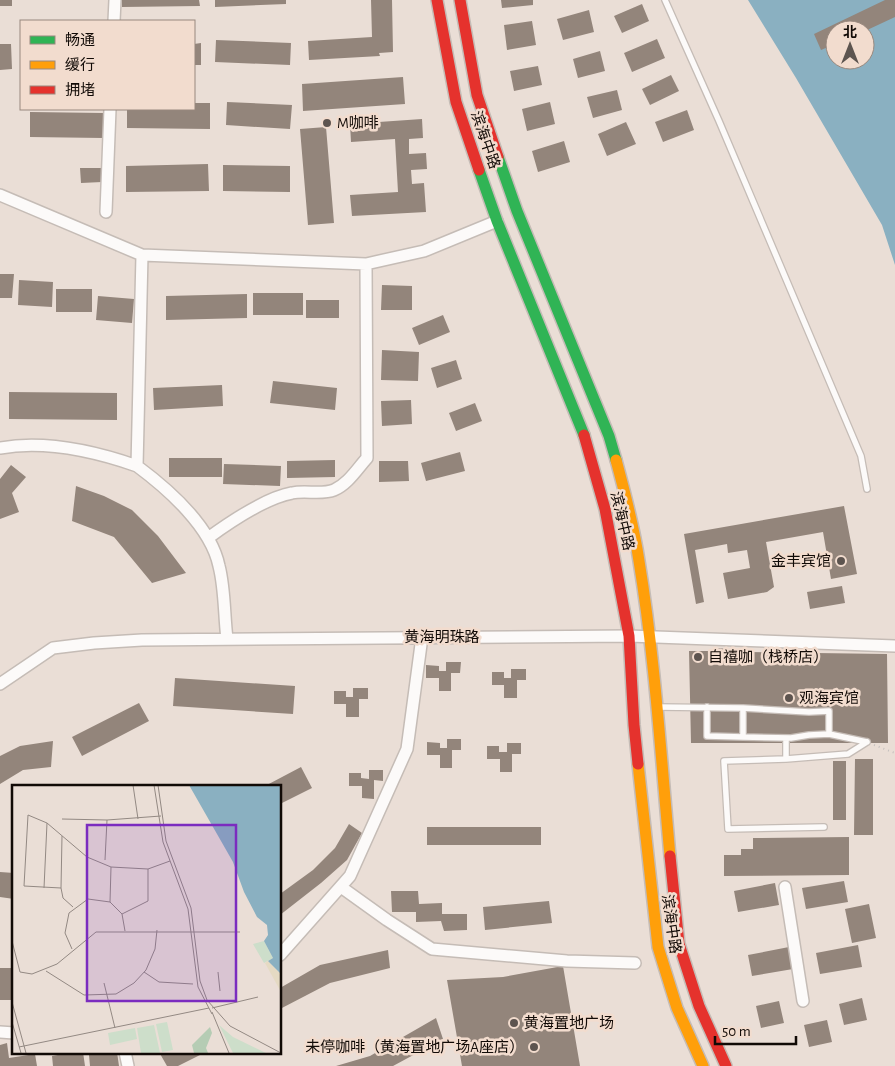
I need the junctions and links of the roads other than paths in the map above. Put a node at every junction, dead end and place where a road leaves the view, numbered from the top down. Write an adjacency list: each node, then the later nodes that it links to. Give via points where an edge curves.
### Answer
1 (115, 0): 5 (street)
2 (437, 0): 9 (main road, 滨海中路, via 456,102)
3 (460, 0): 17 (main road, 滨海中路, via 477,95 518,211 609,436 639,560)
4 (664, 0): 14 (lane, via 723,130 857,447)
5 (114, 20)
6 (110, 110): 8 (street)
7 (0, 194): 10 (street)
8 (106, 212)
9 (497, 220): 11 (street, via 424,251); 16 (main road, 滨海中路, via 588,445 605,509)
10 (142, 255): 11 (street); 13 (street)
11 (366, 264): 15 (street, via 367,458 348,480 333,490 292,493 232,521)
12 (0, 448): 13 (street, via 36,444 116,458)
13 (137, 466): 15 (street, via 163,485)
14 (867, 489)
15 (208, 538): 19 (street, via 219,565)
16 (629, 636): 17 (street, 黄海明珠路); 18 (street, 黄海明珠路); 35 (main road, 滨海中路, via 634,725 658,948 665,980 684,1030)
17 (649, 636): 20 (street, 黄海明珠路); 22 (main road, 滨海中路)
18 (422, 637): 19 (street, 黄海明珠路); 30 (street, via 407,749 350,876)
19 (227, 639): 21 (street, 黄海明珠路, via 142,640 53,648)
20 (895, 646)
21 (0, 684)
22 (655, 707): 23 (lane); 36 (main road, 滨海中路, via 679,944 704,1019)
23 (707, 707): 24 (lane); 26 (lane, via 707,736)
24 (743, 708): 25 (lane, via 829,712); 26 (lane)
25 (829, 734): 27 (lane); 28 (lane, via 867,742 848,754)
26 (743, 737): 27 (lane)
27 (786, 738): 28 (lane)
28 (786, 759): 29 (lane, via 724,761 728,829)
29 (824, 827)
30 (341, 886): 32 (street); 33 (street, via 432,949 567,961)
31 (785, 887): 34 (street)
32 (281, 954)
33 (635, 963)
34 (803, 1001)
35 (703, 1066)
36 (726, 1066)

